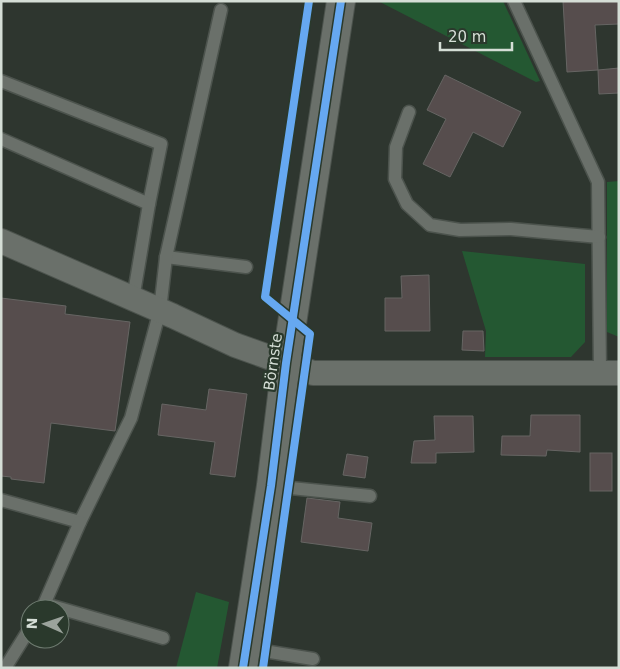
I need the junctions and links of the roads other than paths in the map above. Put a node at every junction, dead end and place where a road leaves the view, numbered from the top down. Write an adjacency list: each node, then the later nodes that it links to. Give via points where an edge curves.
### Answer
1 (340, 1): 14 (street, Börnste)
2 (514, 1): 8 (lane, via 598,182)
3 (221, 10): 10 (lane)
4 (1, 81): 7 (lane, via 160,144)
5 (409, 112): 8 (lane, via 396,148 395,179 407,204 430,225 460,230 511,228)
6 (1, 139): 7 (lane)
7 (149, 204): 12 (lane)
8 (599, 237): 15 (lane)
9 (1, 241): 12 (street, Börnste)
10 (166, 257): 11 (lane); 13 (lane)
11 (246, 267)
12 (133, 299): 13 (street, Börnste)
13 (160, 310): 14 (street, Börnste, via 235,345); 19 (lane, via 131,418)
14 (286, 363): 15 (street, Börnste, via 313,373); 16 (street, Börnste)
15 (609, 373)
16 (270, 486): 17 (lane); 24 (street, Börnste)
17 (370, 496)
18 (1, 500): 19 (lane)
19 (80, 522): 20 (lane)
20 (47, 599)
21 (70, 613): 22 (lane)
22 (163, 638)
23 (20, 644): 26 (lane)
24 (245, 658): 25 (lane)
25 (313, 659)
26 (5, 668)

